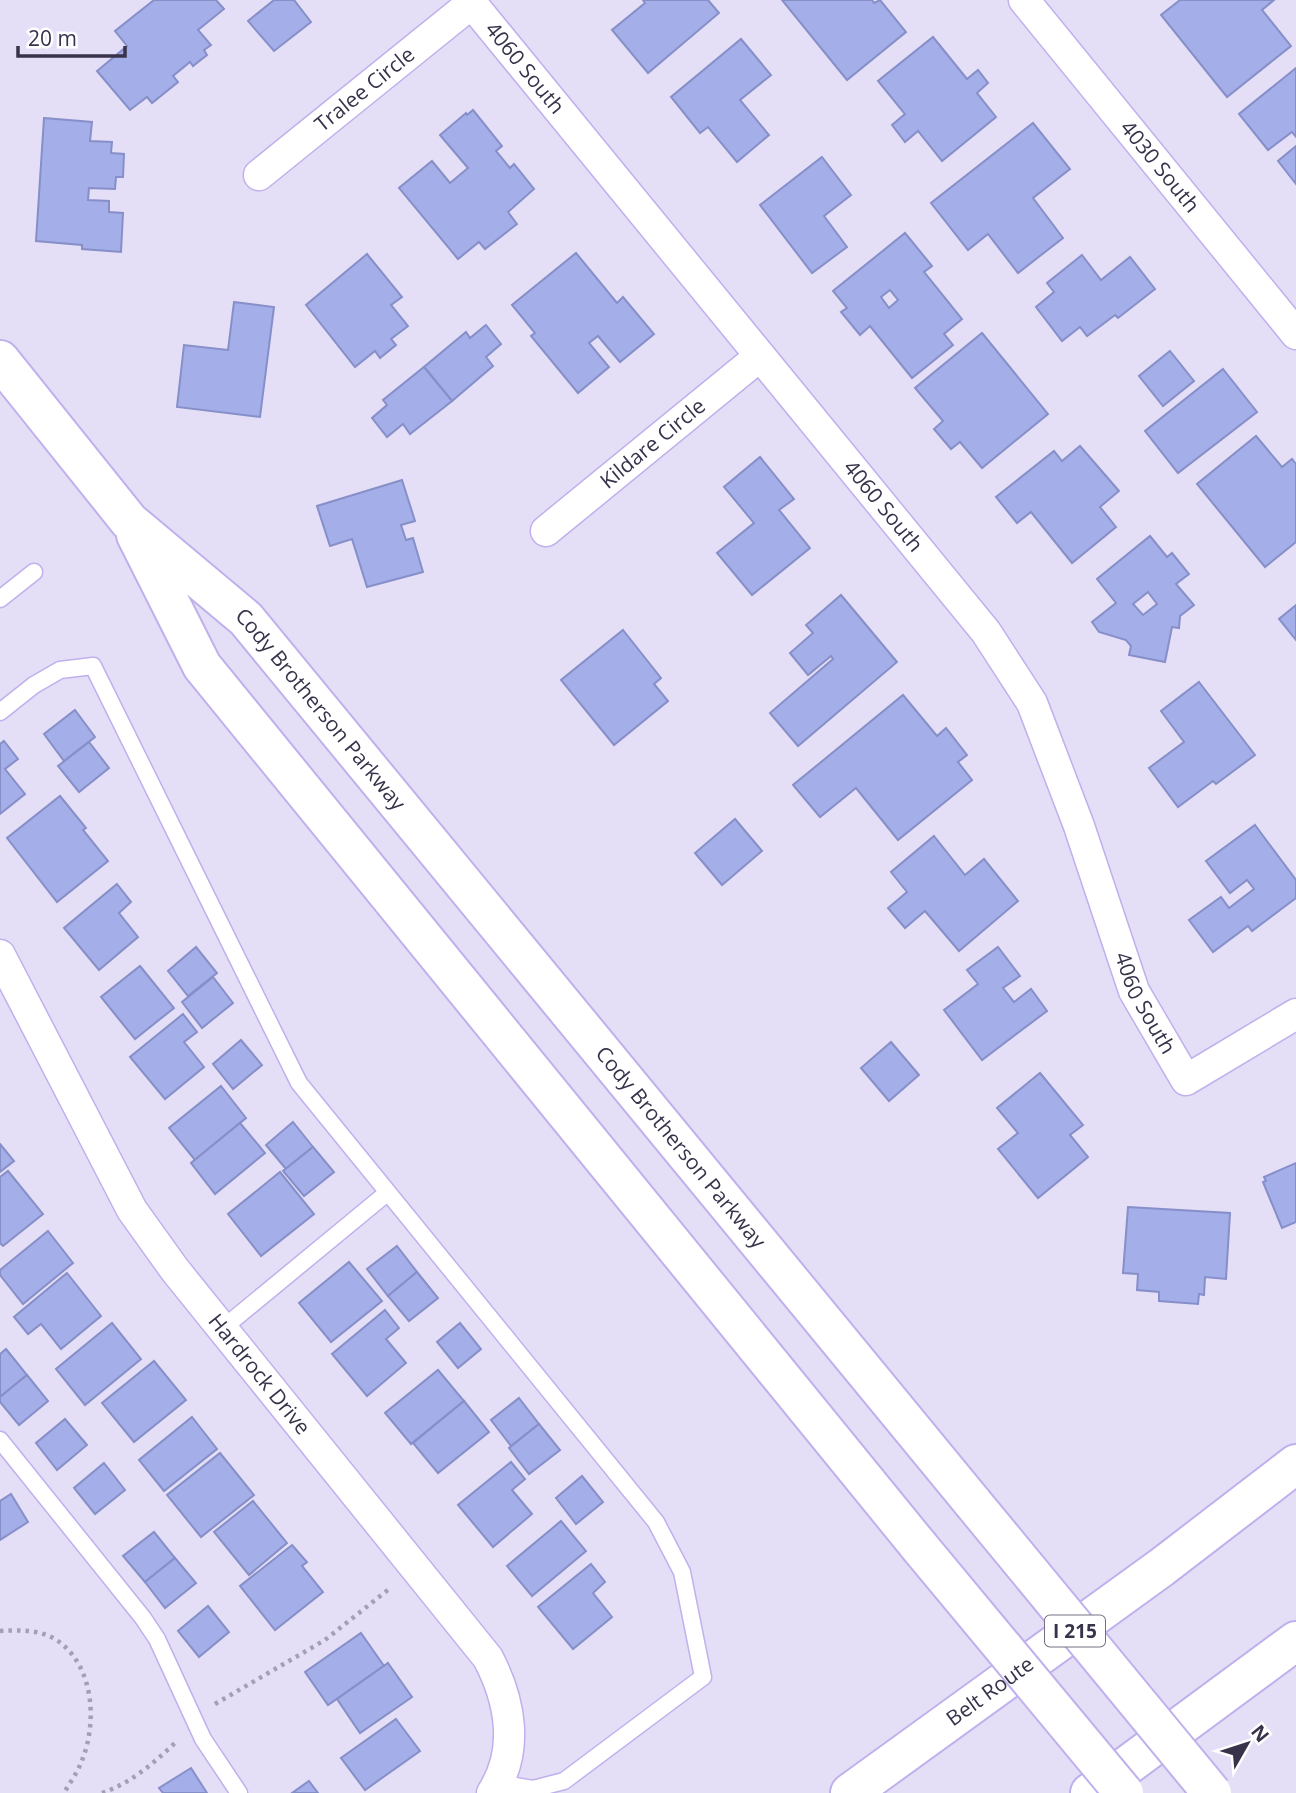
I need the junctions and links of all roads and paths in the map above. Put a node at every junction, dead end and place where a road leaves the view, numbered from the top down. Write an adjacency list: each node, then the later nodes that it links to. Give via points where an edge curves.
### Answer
1 (1024, 0): 4 (street, 4030 South)
2 (471, 1): 3 (street, Tralee Circle); 5 (street, 4060 South)
3 (259, 175)
4 (1296, 334)
5 (760, 356): 8 (street, Kildare Circle); 13 (street, 4060 South, via 986,632 1031,703 1079,826 1134,991 1186,1080)
6 (0, 360): 7 (main road, Cody Brotherson Parkway)
7 (129, 521): 29 (main road, Cody Brotherson Parkway, bridge, via 202,666); 30 (main road, Cody Brotherson Parkway, bridge, via 246,619)
8 (546, 531)
9 (34, 572): 10 (lane)
10 (0, 599)
11 (0, 712): 14 (lane, via 60,670 93,666 299,1083)
12 (0, 955): 15 (street, Hardrock Drive, via 132,1210)
13 (1296, 1014)
14 (387, 1193): 15 (lane); 23 (lane, via 656,1522 682,1572 703,1677 564,1780 533,1789)
15 (222, 1329): 23 (street, Hardrock Drive, via 488,1658 509,1712 509,1744)
16 (0, 1440): 26 (lane, via 143,1618 203,1739)
17 (1296, 1464): 27 (main road, Belt Route / I 215)
18 (389, 1589): 21 (path, via 325,1640)
19 (0, 1630): 24 (path, via 29,1630 57,1640 77,1662 89,1686 90,1728 81,1764)
20 (1296, 1641): 28 (main road)
21 (208, 1708)
22 (179, 1740): 25 (path, via 144,1770)
23 (495, 1788)
24 (64, 1793)
25 (102, 1793)
26 (239, 1793)
27 (850, 1793)
28 (1090, 1793)
29 (1124, 1793)
30 (1212, 1793)

